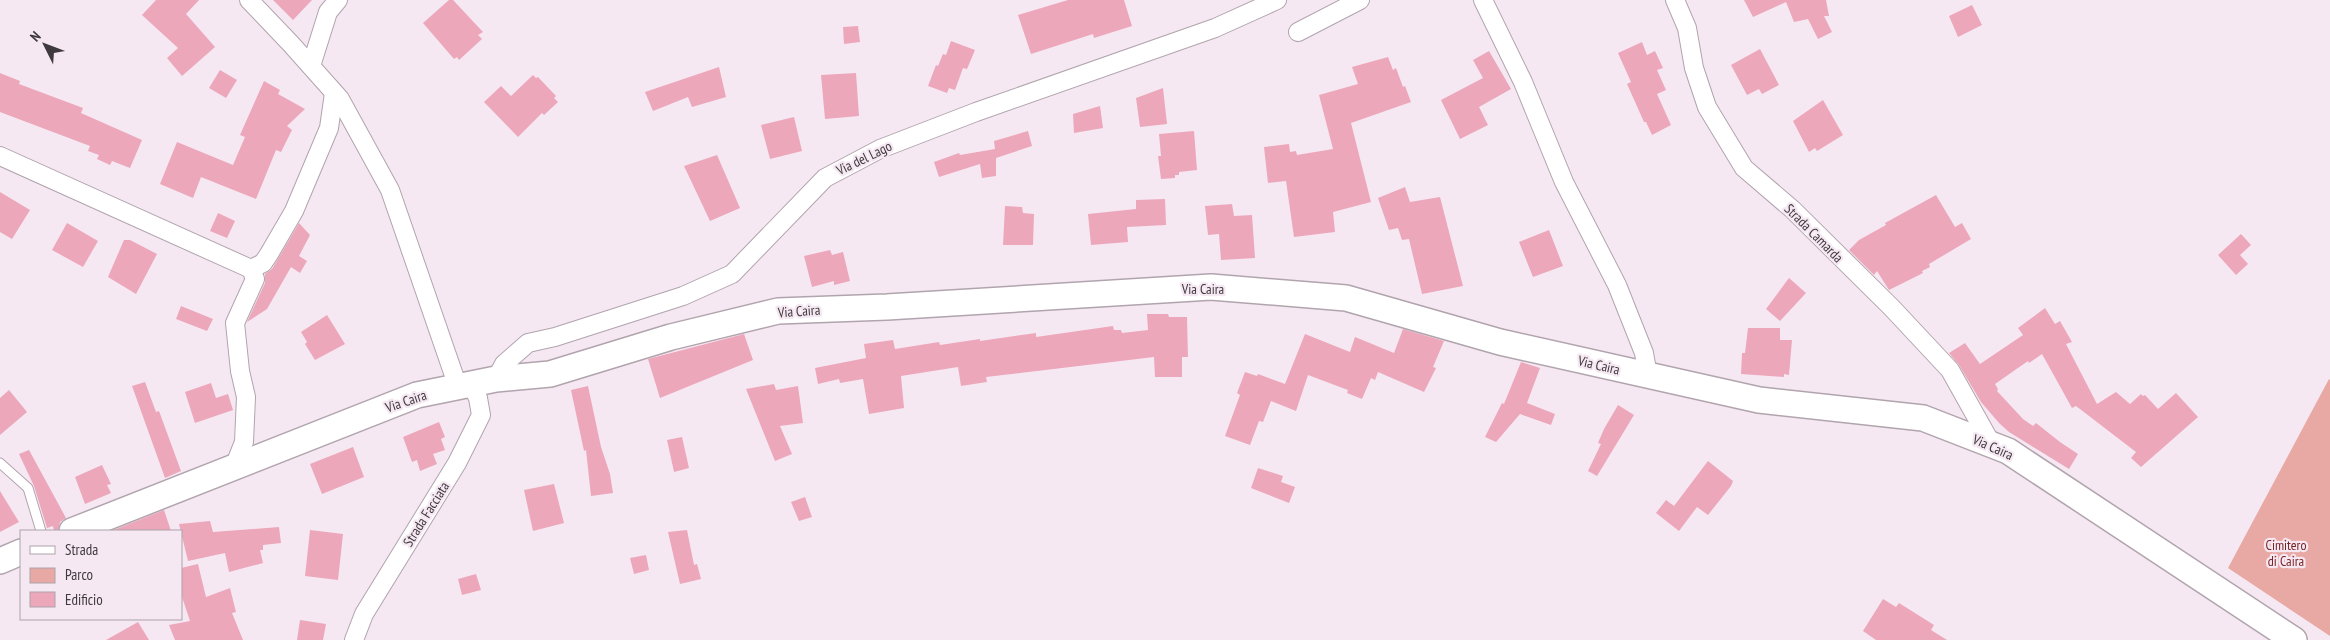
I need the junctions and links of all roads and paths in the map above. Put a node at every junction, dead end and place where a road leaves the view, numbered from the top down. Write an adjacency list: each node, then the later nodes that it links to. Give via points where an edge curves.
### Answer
1 (249, 0): 8 (street, Strada Facciata)
2 (338, 0): 8 (street, via 328,12)
3 (1277, 0): 13 (street, Via del Lago, via 1215,28 880,149 825,178 732,274 683,296 528,343 504,364)
4 (1360, 0): 7 (street)
5 (1483, 0): 12 (street, via 1523,82 1564,182 1617,285 1644,353)
6 (1675, 0): 15 (street, Strada Camarda, via 1686,28 1707,108 1744,168 1792,209 1950,370)
7 (1298, 32)
8 (311, 66): 9 (street, Strada Facciata)
9 (334, 93): 11 (street, via 329,128 294,211 269,254); 14 (street, Strada Facciata, via 390,190)
10 (0, 156): 11 (street)
11 (251, 269): 17 (street, via 255,279 235,323 246,397 244,442)
12 (1648, 376): 13 (street, Via Caira, via 1500,342 1346,298 1210,287 778,311 671,337 550,374); 15 (street, Via Caira, via 1759,400 1923,418)
13 (496, 379): 14 (street, Via Caira)
14 (465, 386): 17 (street, Via Caira, via 417,396); 22 (street, Strada Facciata, via 478,398 481,415 457,462 364,614)
15 (1992, 445): 23 (street, Via Caira, via 2008,451)
16 (0, 462): 18 (lane, via 28,488)
17 (234, 467): 19 (street, Via Caira)
18 (41, 530)
19 (75, 530)
20 (20, 552): 21 (street)
21 (0, 561)
22 (354, 640)
23 (2294, 640)

